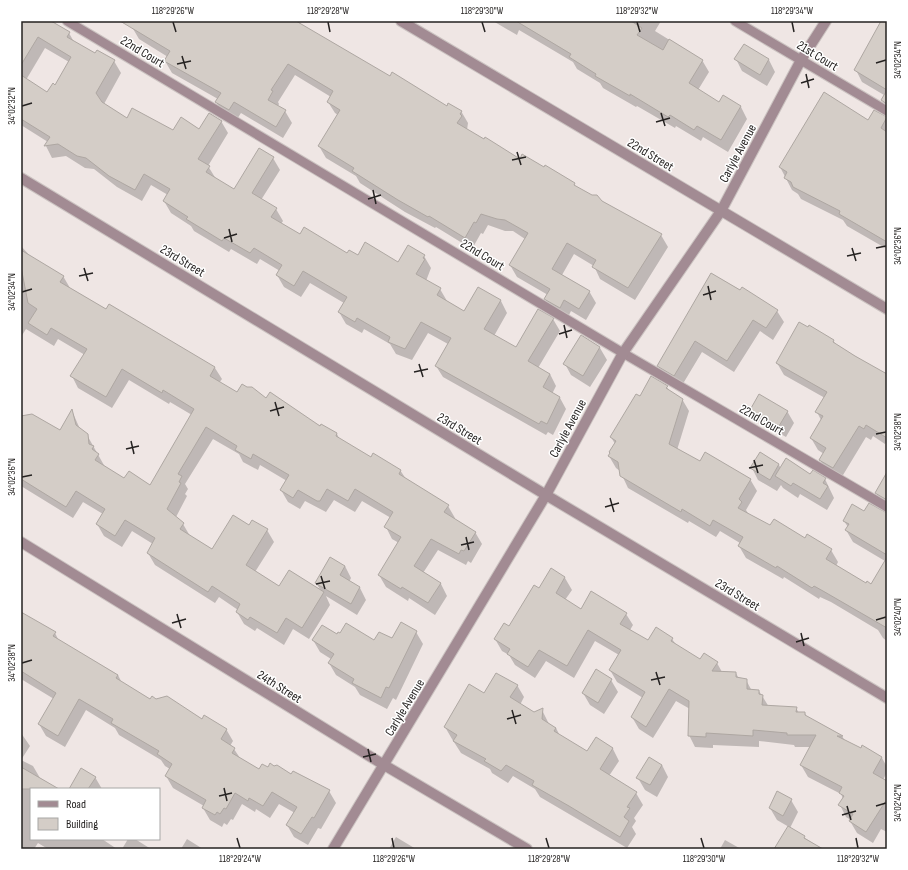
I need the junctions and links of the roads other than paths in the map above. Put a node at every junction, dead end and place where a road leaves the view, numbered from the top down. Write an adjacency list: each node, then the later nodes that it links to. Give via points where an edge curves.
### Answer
1 (67, 21): 10 (lane, 22nd Court)
2 (401, 21): 8 (street, 22nd Street)
3 (735, 21): 5 (lane, 21st Court)
4 (826, 21): 5 (street, Carlyle Avenue)
5 (801, 60): 6 (lane, 21st Court); 8 (street, Carlyle Avenue)
6 (887, 111)
7 (21, 178): 11 (street, 23rd Street)
8 (721, 211): 9 (street, 22nd Street); 10 (street, Carlyle Avenue)
9 (887, 309)
10 (623, 353): 11 (street, Carlyle Avenue); 12 (lane, 22nd Court)
11 (546, 495): 14 (street, 23rd Street); 15 (street, Carlyle Avenue)
12 (887, 508)
13 (21, 542): 15 (street, 24th Street)
14 (887, 698)
15 (384, 765): 16 (street, Carlyle Avenue); 17 (street, 24th Street)
16 (333, 849)
17 (527, 849)

